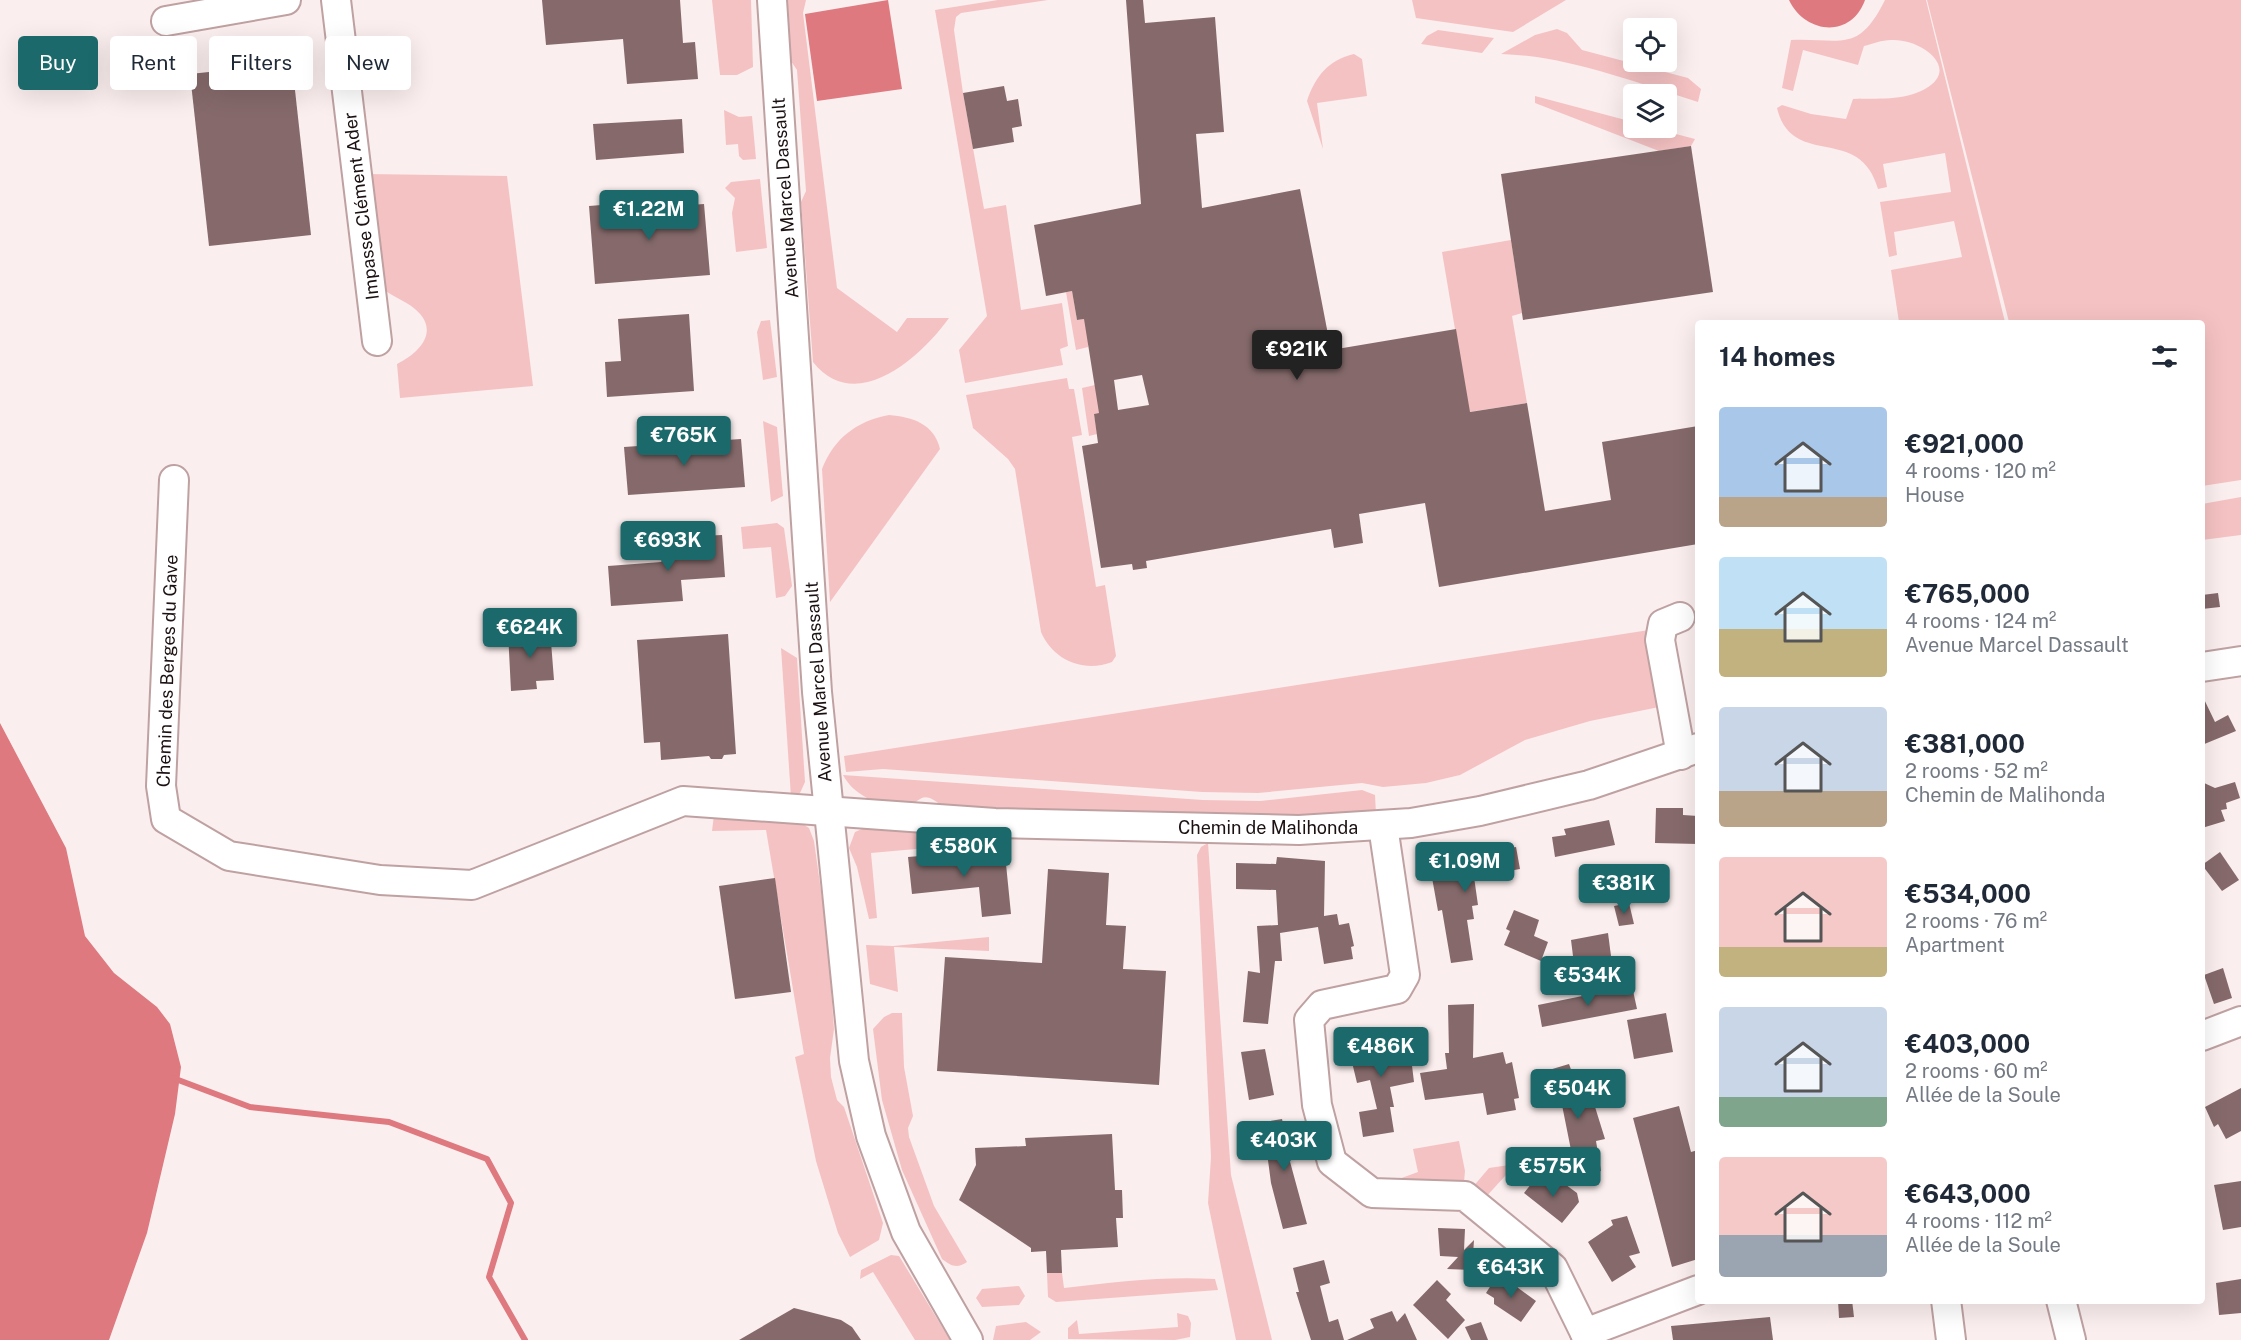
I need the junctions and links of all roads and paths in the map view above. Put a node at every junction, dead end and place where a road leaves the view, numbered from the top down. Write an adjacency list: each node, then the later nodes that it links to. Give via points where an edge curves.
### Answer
1 (285, 0): 4 (street)
2 (336, 0): 5 (street, Impasse Clément Ader)
3 (772, 0): 11 (street, Avenue Marcel Dassault)
4 (166, 21)
5 (377, 341)
6 (174, 480): 11 (street, Chemin des Berges du Gave, via 163,797 166,819 229,856 380,880 472,885 683,801)
7 (1680, 617): 10 (street, via 1663,624 1660,640)
8 (2241, 661): 9 (street)
9 (2205, 667)
10 (1689, 752): 12 (street, Chemin de Malihonda, via 1589,785 1480,811)
11 (828, 812): 12 (street, Chemin de Malihonda, via 1203,830); 19 (street, Avenue Marcel Dassault, via 854,1061 872,1136 906,1232)
12 (1383, 826): 18 (street, via 1405,975 1397,990 1322,1005 1310,1020 1317,1105 1332,1162 1372,1193 1465,1196 1553,1268)
13 (2241, 1021): 14 (street)
14 (2205, 1035)
15 (1695, 1291): 18 (street)
16 (1951, 1304): 20 (street)
17 (2062, 1304): 21 (street)
18 (1582, 1337)
19 (968, 1340)
20 (1951, 1340)
21 (2071, 1340)

